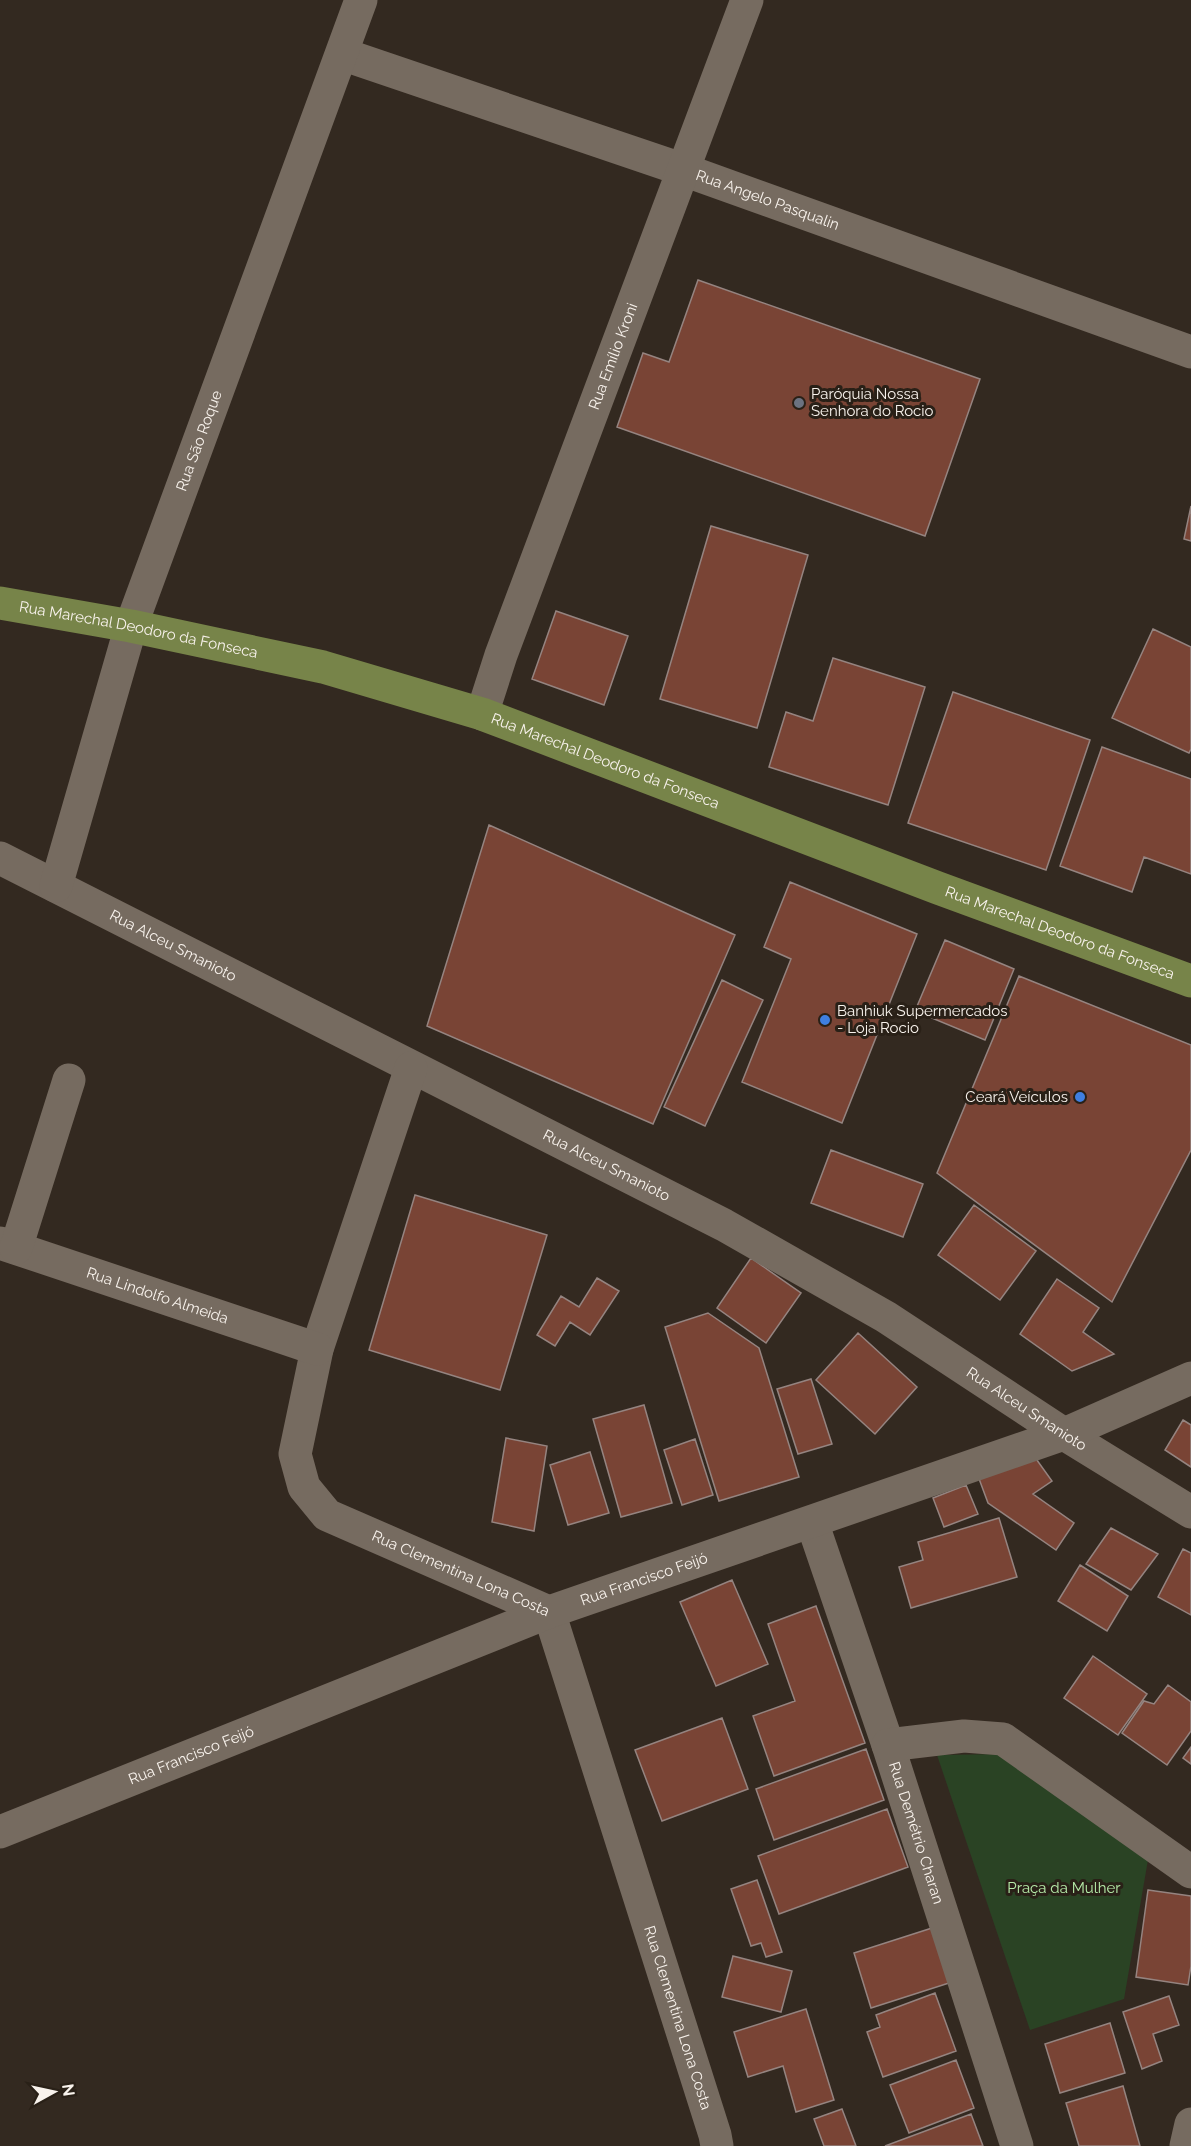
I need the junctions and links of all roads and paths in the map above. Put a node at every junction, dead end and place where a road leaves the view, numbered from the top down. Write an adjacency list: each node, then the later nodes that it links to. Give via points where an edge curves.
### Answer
1 (361, 0): 3 (street, Rua São Roque)
2 (747, 0): 4 (street, Rua Emílio Kroni)
3 (342, 54): 4 (street, Rua Angelo Pasqualin); 7 (street, Rua São Roque)
4 (684, 170): 5 (street, Rua Angelo Pasqualin); 8 (street, Rua Emílio Kroni)
5 (1191, 352)
6 (0, 603): 7 (main road, Rua Marechal Deodoro da Fonseca)
7 (131, 626): 8 (main road, Rua Marechal Deodoro da Fonseca, via 323,667); 10 (street, Rua São Roque)
8 (482, 714): 11 (main road, Rua Marechal Deodoro da Fonseca)
9 (0, 858): 10 (street, Rua Alceu Smanioto)
10 (56, 886): 12 (street, Rua Alceu Smanioto)
11 (1191, 981)
12 (411, 1068): 15 (street, Rua Clementina Lona Costa); 17 (street, Rua Alceu Smanioto, via 734,1231 886,1317)
13 (69, 1080): 14 (street)
14 (8, 1245): 15 (street, Rua Lindolfo Almeida)
15 (317, 1349): 20 (street, Rua Clementina Lona Costa, via 295,1454 304,1487 327,1515)
16 (1191, 1378): 17 (street, Rua Francisco Feijó)
17 (1064, 1434): 18 (street, Rua Alceu Smanioto); 19 (street, Rua Francisco Feijó)
18 (1191, 1512)
19 (812, 1522): 20 (street, Rua Francisco Feijó); 21 (street, Rua Demétrio Charan)
20 (549, 1612): 22 (street, Rua Francisco Feijó); 25 (street, Rua Clementina Lona Costa)
21 (888, 1746): 23 (street, via 964,1736 1003,1739); 26 (street, Rua Demétrio Charan)
22 (0, 1832)
23 (1191, 1872)
24 (1191, 2124): 27 (street)
25 (717, 2146)
26 (1017, 2146)
27 (1186, 2146)

